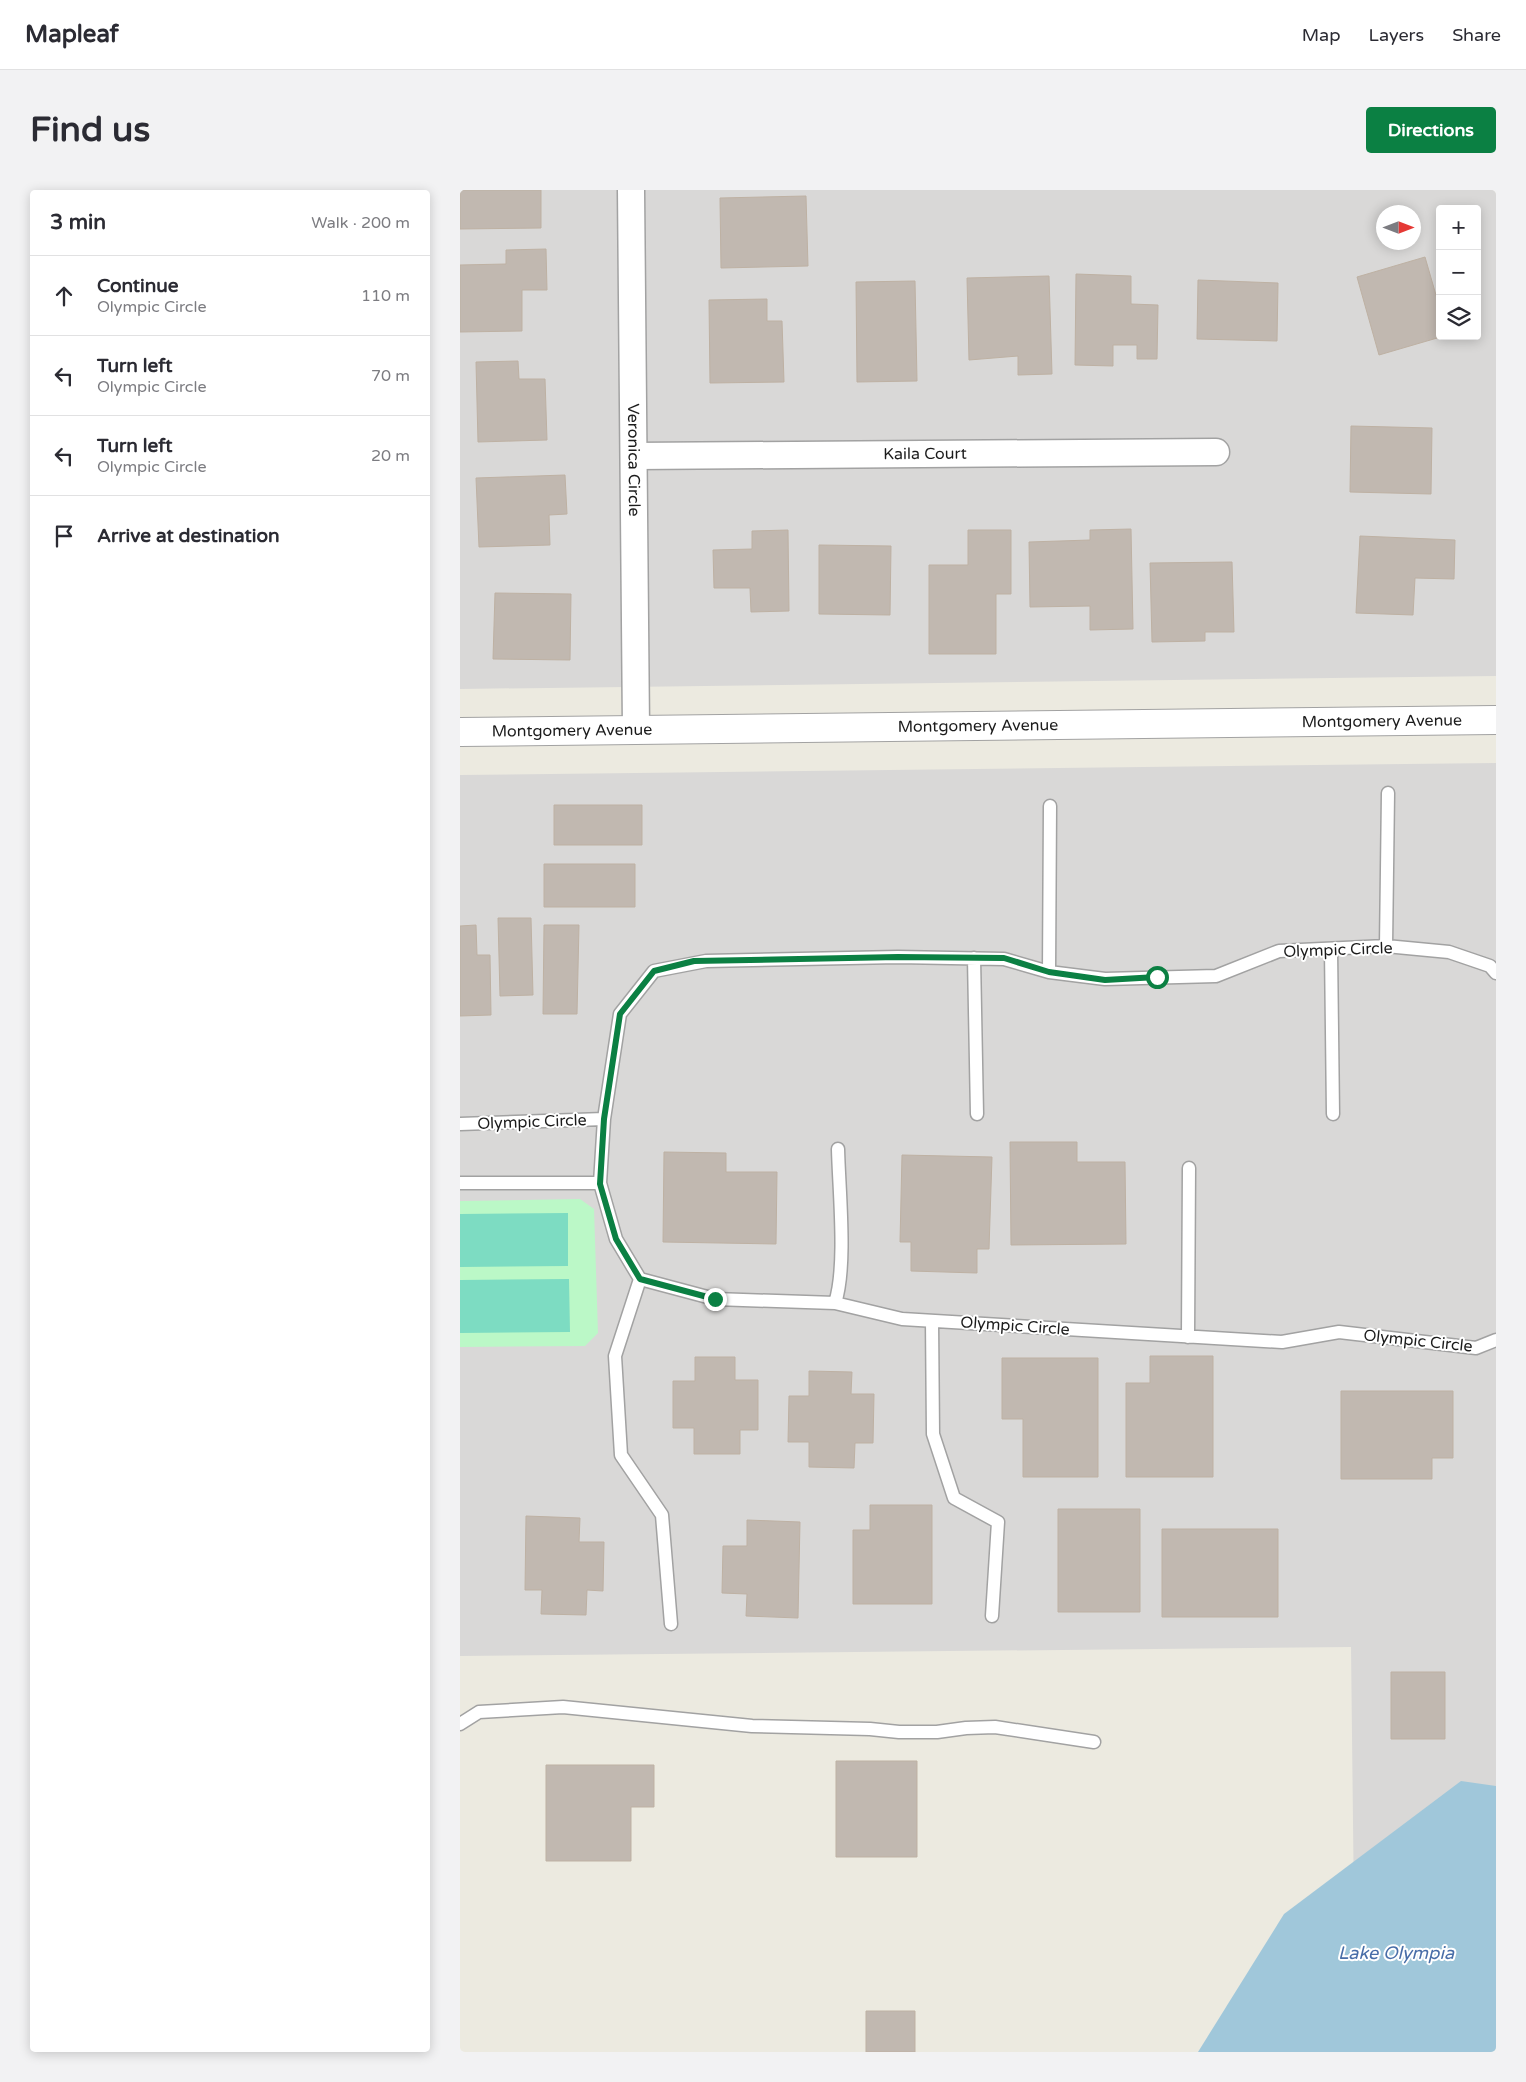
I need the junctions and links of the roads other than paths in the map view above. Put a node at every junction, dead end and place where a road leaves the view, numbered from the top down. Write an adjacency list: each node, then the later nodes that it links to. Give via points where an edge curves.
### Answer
1 (631, 190): 3 (street, Veronica Circle)
2 (1216, 452): 3 (street, Kaila Court)
3 (635, 456): 5 (street, Veronica Circle)
4 (1496, 720): 5 (street, Montgomery Avenue)
5 (636, 729): 6 (street, Montgomery Avenue)
6 (460, 732)
7 (1388, 793): 9 (lane)
8 (1050, 806): 13 (lane)
9 (1386, 946): 10 (lane, Olympic Circle); 12 (lane, Olympic Circle, via 1449,952)
10 (1331, 949): 13 (lane, Olympic Circle, via 1279,951 1216,976 1105,980); 15 (lane)
11 (974, 958): 13 (lane, Olympic Circle, via 1004,958); 14 (lane); 16 (lane, Olympic Circle, via 706,961 654,971 620,1014)
12 (1494, 967)
13 (1049, 972)
14 (977, 1114)
15 (1333, 1114)
16 (604, 1119): 17 (lane, Olympic Circle); 21 (lane, Olympic Circle)
17 (460, 1124)
18 (838, 1149): 23 (lane, via 840,1289)
19 (1189, 1168): 25 (lane)
20 (460, 1184): 21 (lane)
21 (600, 1184): 22 (lane, Olympic Circle, via 616,1239)
22 (640, 1279): 23 (lane, Olympic Circle, via 715,1299); 28 (lane, via 615,1356 621,1455 662,1516)
23 (835, 1303): 24 (lane, Olympic Circle, via 902,1319)
24 (932, 1321): 25 (lane, Olympic Circle); 27 (lane, via 933,1434 954,1498 998,1522)
25 (1188, 1337): 26 (lane, Olympic Circle, via 1282,1342 1339,1332 1476,1348)
26 (1496, 1340)
27 (992, 1616)
28 (671, 1624)
29 (460, 1724): 30 (lane, via 479,1712 563,1707 752,1726 899,1732 995,1727)
30 (1094, 1742)

